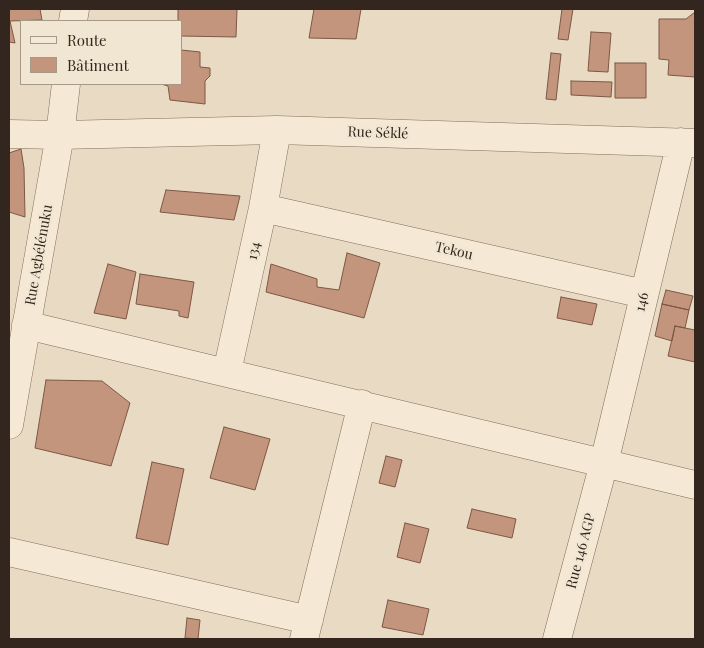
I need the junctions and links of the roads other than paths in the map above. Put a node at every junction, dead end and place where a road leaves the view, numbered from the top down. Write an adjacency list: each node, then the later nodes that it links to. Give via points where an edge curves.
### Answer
1 (66, 85): 4 (street, Rue Agbélénuku)
2 (277, 130): 4 (street, Rue Séklé); 5 (street, Rue Séklé); 6 (street, 134)
3 (9, 134): 4 (street, Rue Séklé)
4 (60, 135): 8 (street, Rue Agbélénuku)
5 (688, 142): 7 (street, 146)
6 (263, 208): 7 (street, Tekou); 9 (street, 134)
7 (644, 294): 12 (street, 146)
8 (26, 325): 9 (street); 11 (street, Rue Agbélénuku)
9 (227, 372): 10 (street)
10 (362, 404): 12 (street); 15 (street)
11 (9, 426)
12 (604, 463): 13 (street); 16 (street, Rue 146 AGP)
13 (695, 485)
14 (9, 552): 15 (street)
15 (307, 630)
16 (557, 639)

